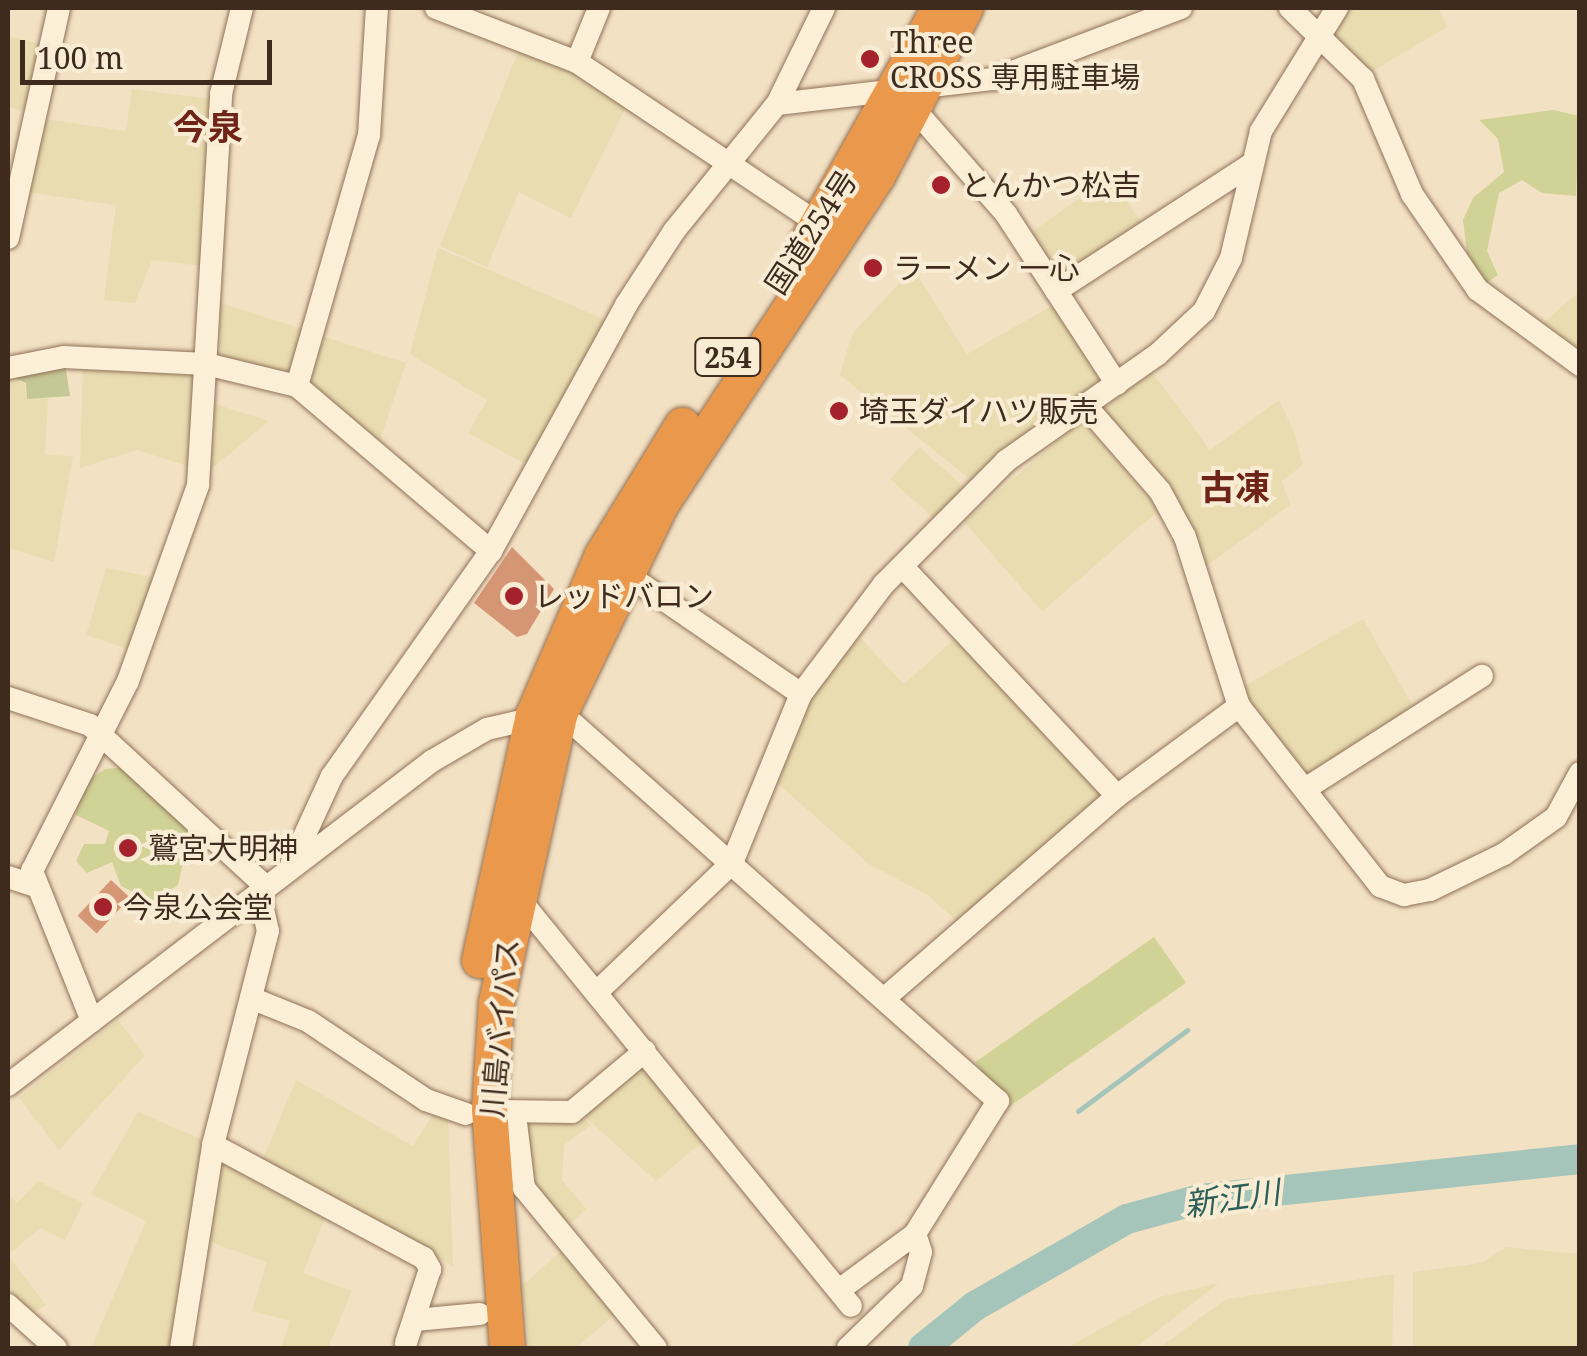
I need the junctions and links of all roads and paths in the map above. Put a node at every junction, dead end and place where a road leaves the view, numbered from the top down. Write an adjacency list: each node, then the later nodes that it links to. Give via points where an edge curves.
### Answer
1 (58, 8): 19 (street)
2 (242, 8): 21 (street, via 222,94)
3 (377, 8): 25 (street, via 370,135)
4 (436, 8): 13 (street)
5 (599, 8): 13 (street)
6 (824, 8): 15 (street)
7 (938, 8): 14 (highway, 国道254号 / 254)
8 (965, 8): 14 (highway, 国道254号 / 254)
9 (1182, 8): 14 (street, via 1034,69)
10 (1290, 8): 12 (street)
11 (1337, 8): 12 (street)
12 (1322, 34): 17 (street, via 1261,131); 22 (street, via 1368,86 1412,194 1460,268 1493,304)
13 (577, 62): 16 (street)
14 (912, 97): 15 (street); 18 (highway, 国道254号 / 254); 20 (street, via 1006,214); 29 (highway, 国道254号 / 254)
15 (777, 104): 16 (street)
16 (728, 158): 18 (street); 27 (street, via 626,305)
17 (1250, 165): 20 (street); 24 (street, via 1219,290 1185,331)
18 (819, 224): 34 (highway, 国道254号 / 254, via 639,490)
19 (8, 238)
20 (1056, 291): 24 (street)
21 (206, 364): 23 (street, via 64,357); 25 (street); 35 (street, via 194,496 137,658)
22 (1580, 365)
23 (8, 368)
24 (1117, 384): 26 (street)
25 (296, 386): 27 (street)
26 (1085, 405): 28 (street, via 1006,461); 33 (street, via 1160,491 1185,537)
27 (491, 550): 40 (street, via 361,731)
28 (902, 566): 31 (street, via 842,632); 38 (street)
29 (622, 571): 31 (street); 34 (highway, 国道254号 / 254)
30 (1482, 676): 37 (street)
31 (801, 694): 39 (street)
32 (8, 698): 35 (street)
33 (1239, 706): 37 (street); 38 (street)
34 (547, 713): 39 (street); 40 (street, via 458,744); 44 (highway, 川島バイパス / 254); 51 (highway, 川島バイパス / 254, via 483,935)
35 (100, 732): 42 (street, via 40,848); 43 (street)
36 (1580, 773): 37 (street, via 1539,833 1466,876 1404,896 1380,886)
37 (1305, 789)
38 (1116, 796): 47 (street)
39 (732, 863): 45 (street); 47 (street)
40 (290, 868): 43 (street)
41 (8, 877): 42 (street)
42 (32, 885): 48 (street)
43 (262, 889): 46 (street, via 269,918); 48 (street)
44 (516, 895): 45 (street); 51 (highway, 川島バイパス / 254, via 496,1002)
45 (597, 992): 49 (street)
46 (251, 998): 51 (street, via 308,1021 426,1100); 52 (street)
47 (886, 998): 53 (street, via 998,1101)
48 (92, 1021): 50 (street)
49 (644, 1051): 51 (street, via 572,1112); 53 (street, via 845,1298)
50 (8, 1085)
51 (490, 1112): 56 (highway, 川島バイパス / 254); 60 (highway, 川島バイパス / 254); 61 (street, via 524,1188)
52 (213, 1145): 55 (street, via 424,1258 430,1268); 59 (street)
53 (915, 1234): 62 (street, via 921,1252 912,1286)
54 (8, 1305): 58 (street)
55 (415, 1320): 56 (street); 57 (street)
56 (482, 1331)
57 (406, 1343)
58 (56, 1348)
59 (181, 1348)
60 (506, 1348)
61 (656, 1348)
62 (848, 1348)

